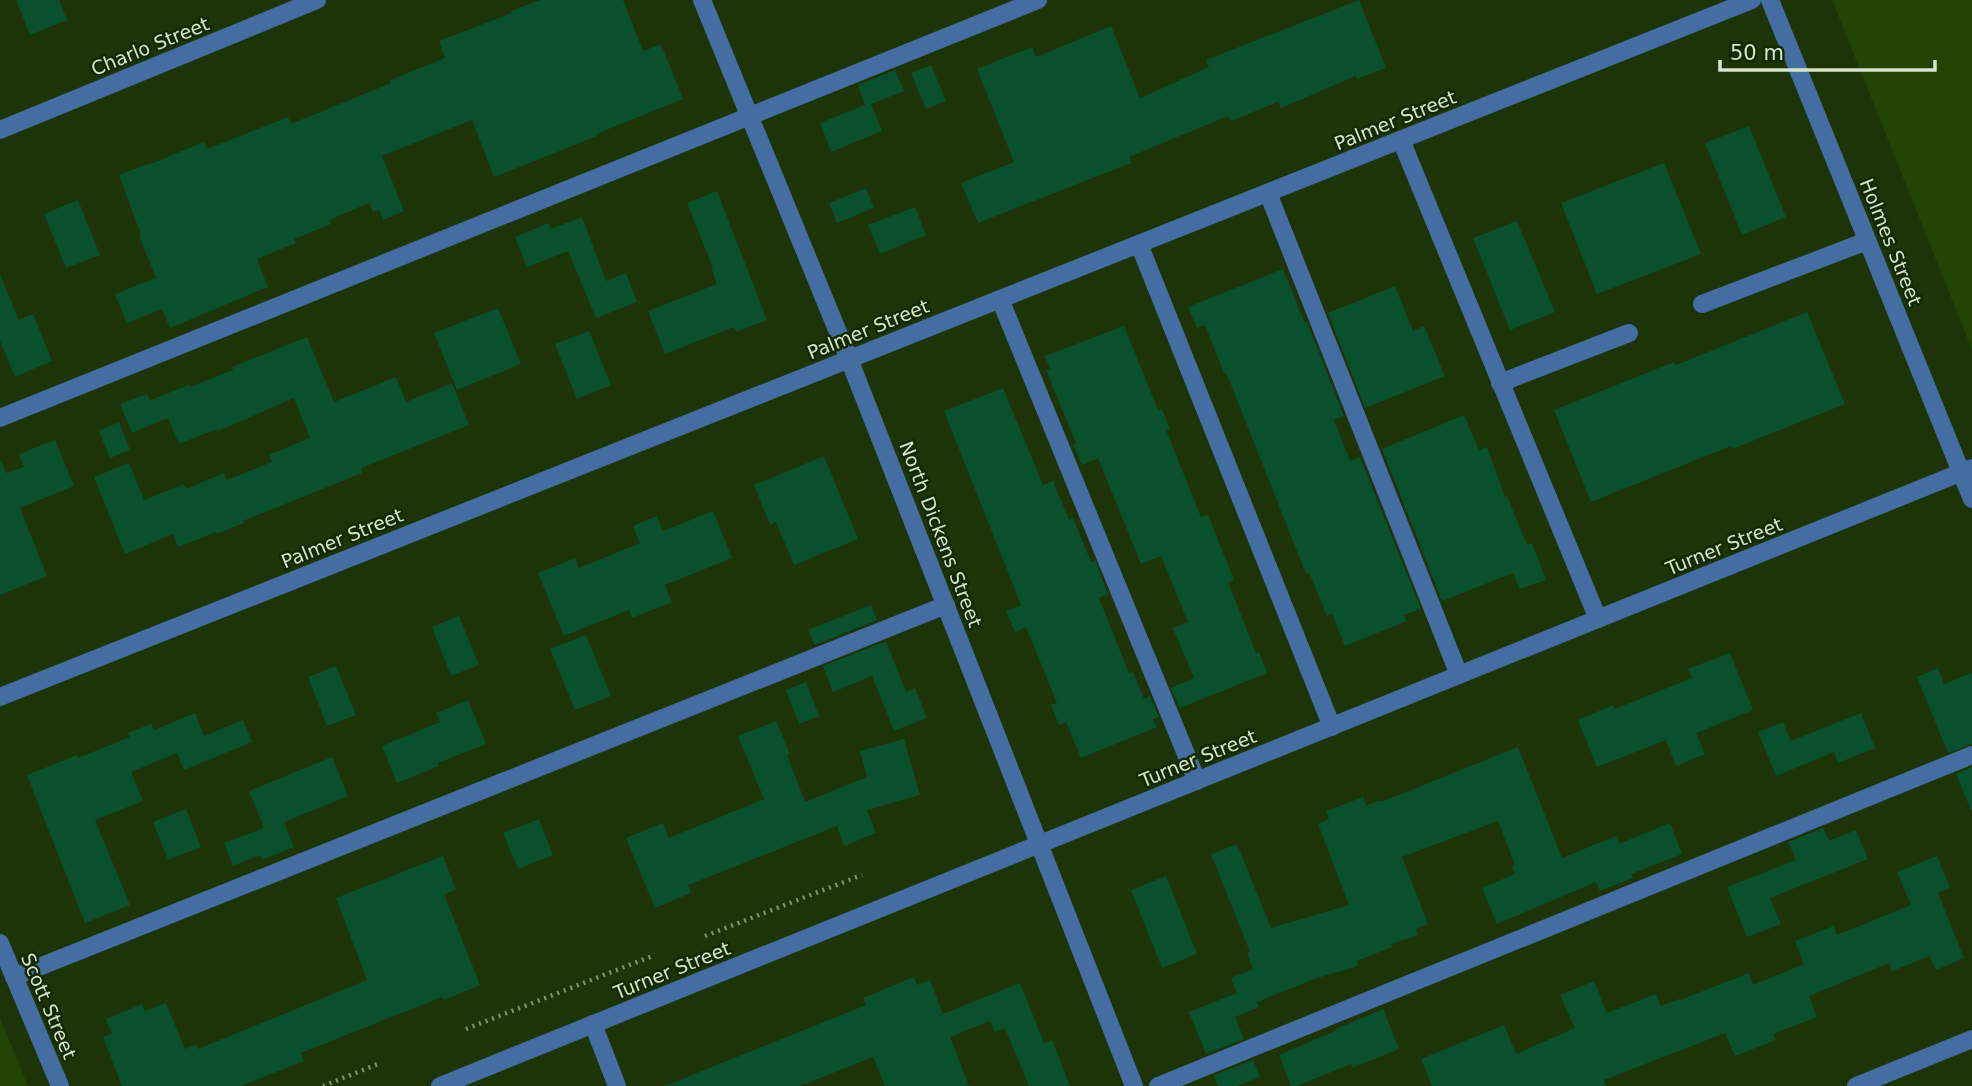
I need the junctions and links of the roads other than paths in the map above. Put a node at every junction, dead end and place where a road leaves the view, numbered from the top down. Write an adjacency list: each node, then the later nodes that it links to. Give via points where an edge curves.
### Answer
1 (317, 0): 7 (street, Charlo Street)
2 (702, 0): 6 (street, North Dickens Street)
3 (1038, 0): 6 (street)
4 (1752, 0): 8 (street, Palmer Street)
5 (1770, 0): 10 (street, Holmes Street)
6 (751, 116): 15 (street, North Dickens Street); 17 (street)
7 (0, 130)
8 (1401, 140): 9 (street, Palmer Street); 16 (street)
9 (1268, 193): 11 (street, Palmer Street); 22 (street)
10 (1867, 240): 13 (street); 18 (street, Holmes Street)
11 (1139, 244): 12 (street, Palmer Street); 24 (street)
12 (1000, 299): 15 (street, Palmer Street); 26 (street)
13 (1702, 304)
14 (1629, 333): 16 (street)
15 (849, 359): 20 (street, North Dickens Street); 23 (street, Palmer Street)
16 (1500, 383): 21 (street)
17 (0, 418)
18 (1967, 470): 19 (street, Holmes Street); 21 (street, Turner Street)
19 (1972, 499)
20 (946, 605): 27 (street, North Dickens Street); 29 (street)
21 (1598, 619): 22 (street, Turner Street)
22 (1459, 676): 24 (street, Turner Street)
23 (0, 696)
24 (1332, 727): 26 (street, Turner Street)
25 (1972, 755): 36 (street)
26 (1197, 781): 27 (street, Turner Street)
27 (1041, 845): 30 (street, Turner Street); 35 (street, North Dickens Street)
28 (0, 943): 29 (street, Scott Street)
29 (14, 978): 32 (street, Scott Street)
30 (593, 1024): 33 (street, Turner Street); 34 (street)
31 (1972, 1039): 37 (street)
32 (60, 1086)
33 (440, 1086)
34 (617, 1086)
35 (1134, 1086)
36 (1158, 1086)
37 (1856, 1086)

